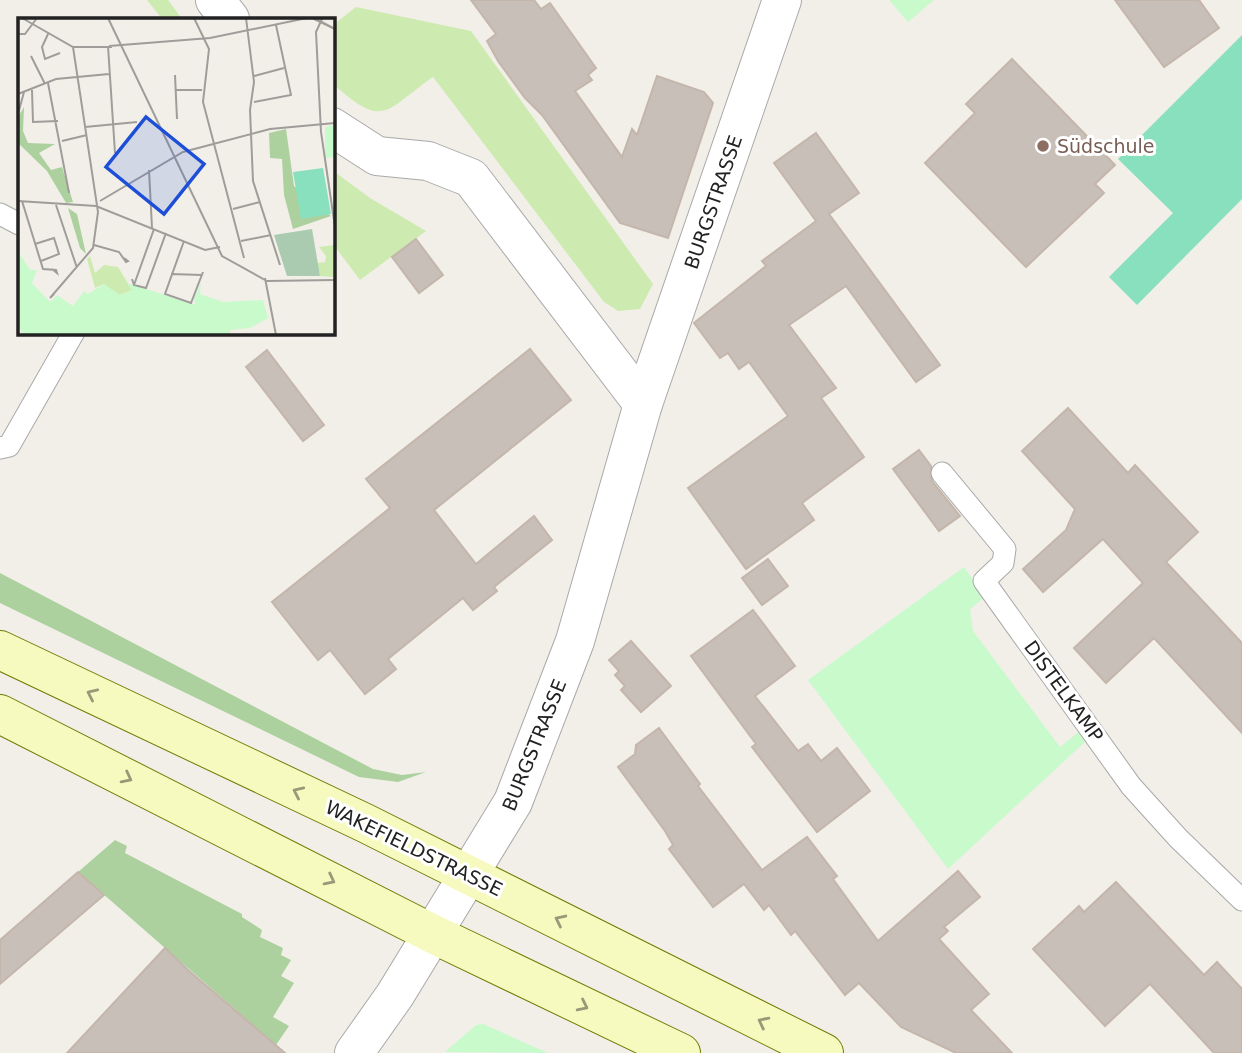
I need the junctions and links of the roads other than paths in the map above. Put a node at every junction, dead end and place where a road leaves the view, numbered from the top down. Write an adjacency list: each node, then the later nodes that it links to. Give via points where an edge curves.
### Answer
1 (215, 0): 3 (street)
2 (782, 0): 8 (street, BURGSTRASSE)
3 (229, 18)
4 (334, 128): 8 (street, via 377,156 428,161 471,178)
5 (0, 214): 6 (lane)
6 (18, 224)
7 (73, 334): 9 (lane, via 9,446)
8 (643, 404): 13 (street, BURGSTRASSE, via 557,693 513,802)
9 (0, 448)
10 (942, 473): 14 (lane, DISTELKAMP, via 1005,549 1003,563 984,581 1131,786)
11 (0, 650): 13 (main road, WAKEFIELDSTRASSE, one-way to 11)
12 (0, 714): 15 (main road, one-way to 15)
13 (469, 876): 15 (street, BURGSTRASSE); 18 (main road, WAKEFIELDSTRASSE, one-way to 13)
14 (1242, 900)
15 (433, 934): 16 (street, BURGSTRASSE); 17 (main road, one-way to 17)
16 (354, 1053)
17 (681, 1053)
18 (824, 1053)

